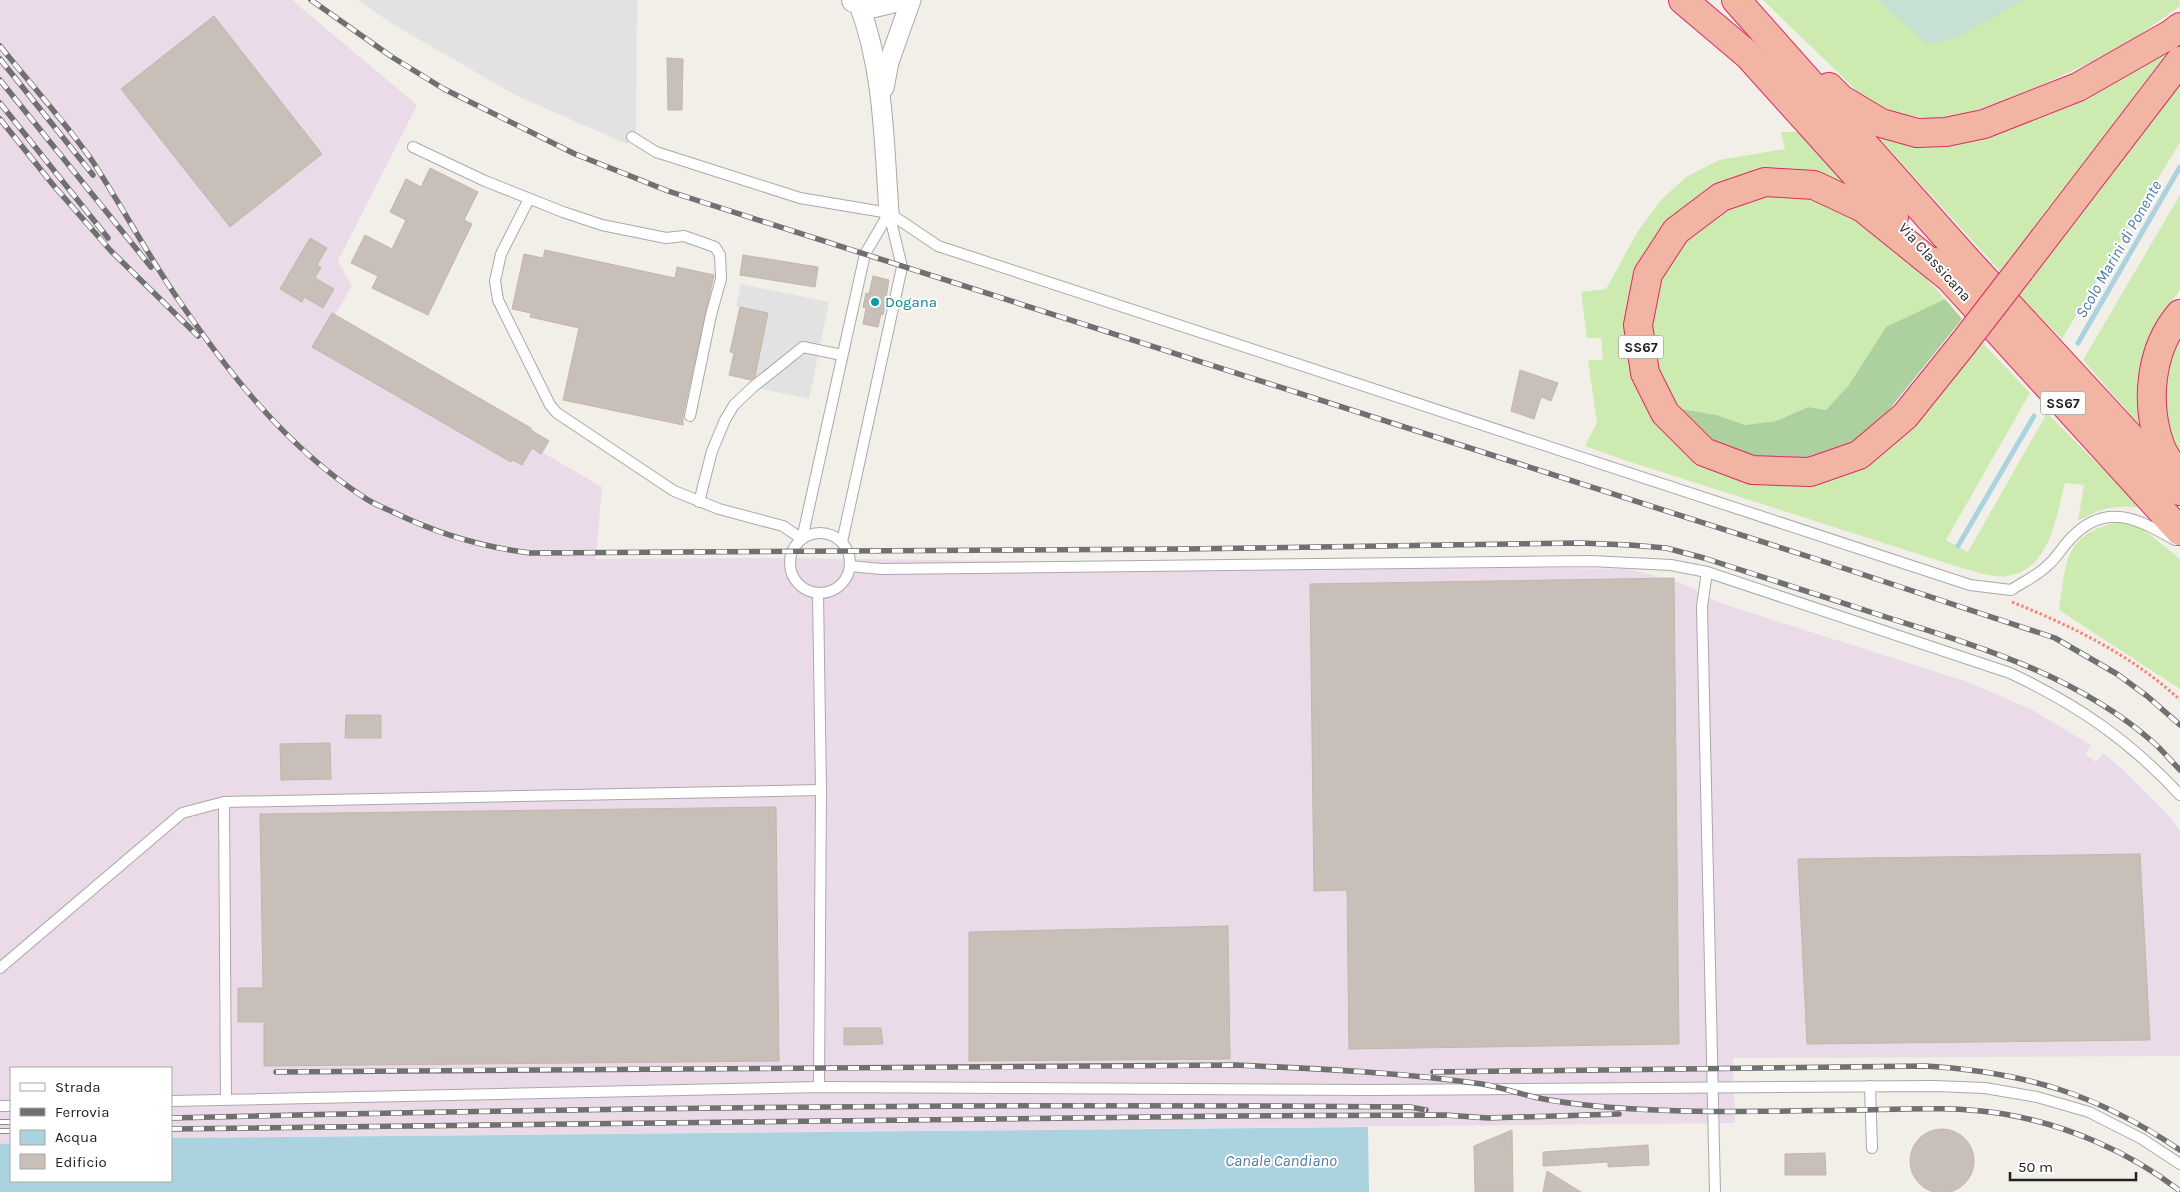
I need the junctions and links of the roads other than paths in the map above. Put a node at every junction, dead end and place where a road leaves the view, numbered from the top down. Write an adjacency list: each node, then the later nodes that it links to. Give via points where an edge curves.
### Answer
1 (895, 0): 5 (street, via 874,4)
2 (911, 0): 10 (street, via 889,62)
3 (1675, 0): 7 (highway)
4 (1683, 0): 7 (highway, Via Classicana)
5 (856, 1): 10 (street, via 867,24)
6 (1737, 1): 8 (highway, via 1842,99 1881,123 1917,133 1946,132 1993,121 2078,87); 20 (highway, Via Classicana, via 1965,258)
7 (1715, 26): 15 (highway, Via Classicana, via 1748,55)
8 (2180, 27)
9 (2180, 61): 15 (highway, SS67, bridge, via 1905,416 1859,454 1810,472 1752,470 1704,452 1665,413 1645,373 1638,325 1648,274 1676,231 1720,197 1765,182 1814,185 1863,208)
10 (881, 104): 14 (street)
11 (632, 137): 14 (lane, via 656,152 800,198)
12 (413, 147): 13 (lane)
13 (529, 199): 18 (lane, via 602,226 666,238 684,236 715,247 720,255 721,279); 21 (lane, via 501,254 495,281 498,300 550,405 623,458 674,491)
14 (889, 213): 17 (lane, via 865,254); 24 (lane, via 902,267); 25 (lane, via 938,246 1970,586 2011,590 2049,565 2072,537 2090,523 2112,516 2140,520)
15 (1946, 275): 22 (highway, Via Classicana / SS67)
16 (2180, 314): 19 (highway, via 2160,346 2153,376 2152,407 2160,446)
17 (842, 355): 21 (lane, via 803,347 734,405 715,443); 23 (lane)
18 (690, 416)
19 (2180, 479)
20 (2180, 491)
21 (699, 502): 23 (lane, via 783,526)
22 (2180, 531)
23 (802, 539): 24 (lane, via 818,533); 28 (lane, via 793,551 791,570 800,586)
24 (842, 542): 26 (lane, via 848,551)
25 (2180, 543)
26 (850, 566): 27 (lane, via 881,569 1590,561 1671,565); 28 (lane, via 843,583 836,589)
27 (1707, 572): 30 (lane, via 2010,673 2080,709 2154,767); 34 (lane, via 1702,606)
28 (818, 593): 29 (lane)
29 (821, 790): 31 (lane); 35 (lane)
30 (2180, 795)
31 (224, 802): 32 (lane, via 182,812); 36 (lane)
32 (0, 968)
33 (1870, 1086): 34 (lane); 38 (lane); 39 (lane, via 1986,1088 2037,1097 2089,1112 2142,1139)
34 (1713, 1087): 35 (lane, via 1370,1090); 40 (lane)
35 (819, 1088): 36 (lane)
36 (226, 1099): 37 (lane)
37 (172, 1101)
38 (1872, 1148)
39 (2180, 1164)
40 (1715, 1192)

